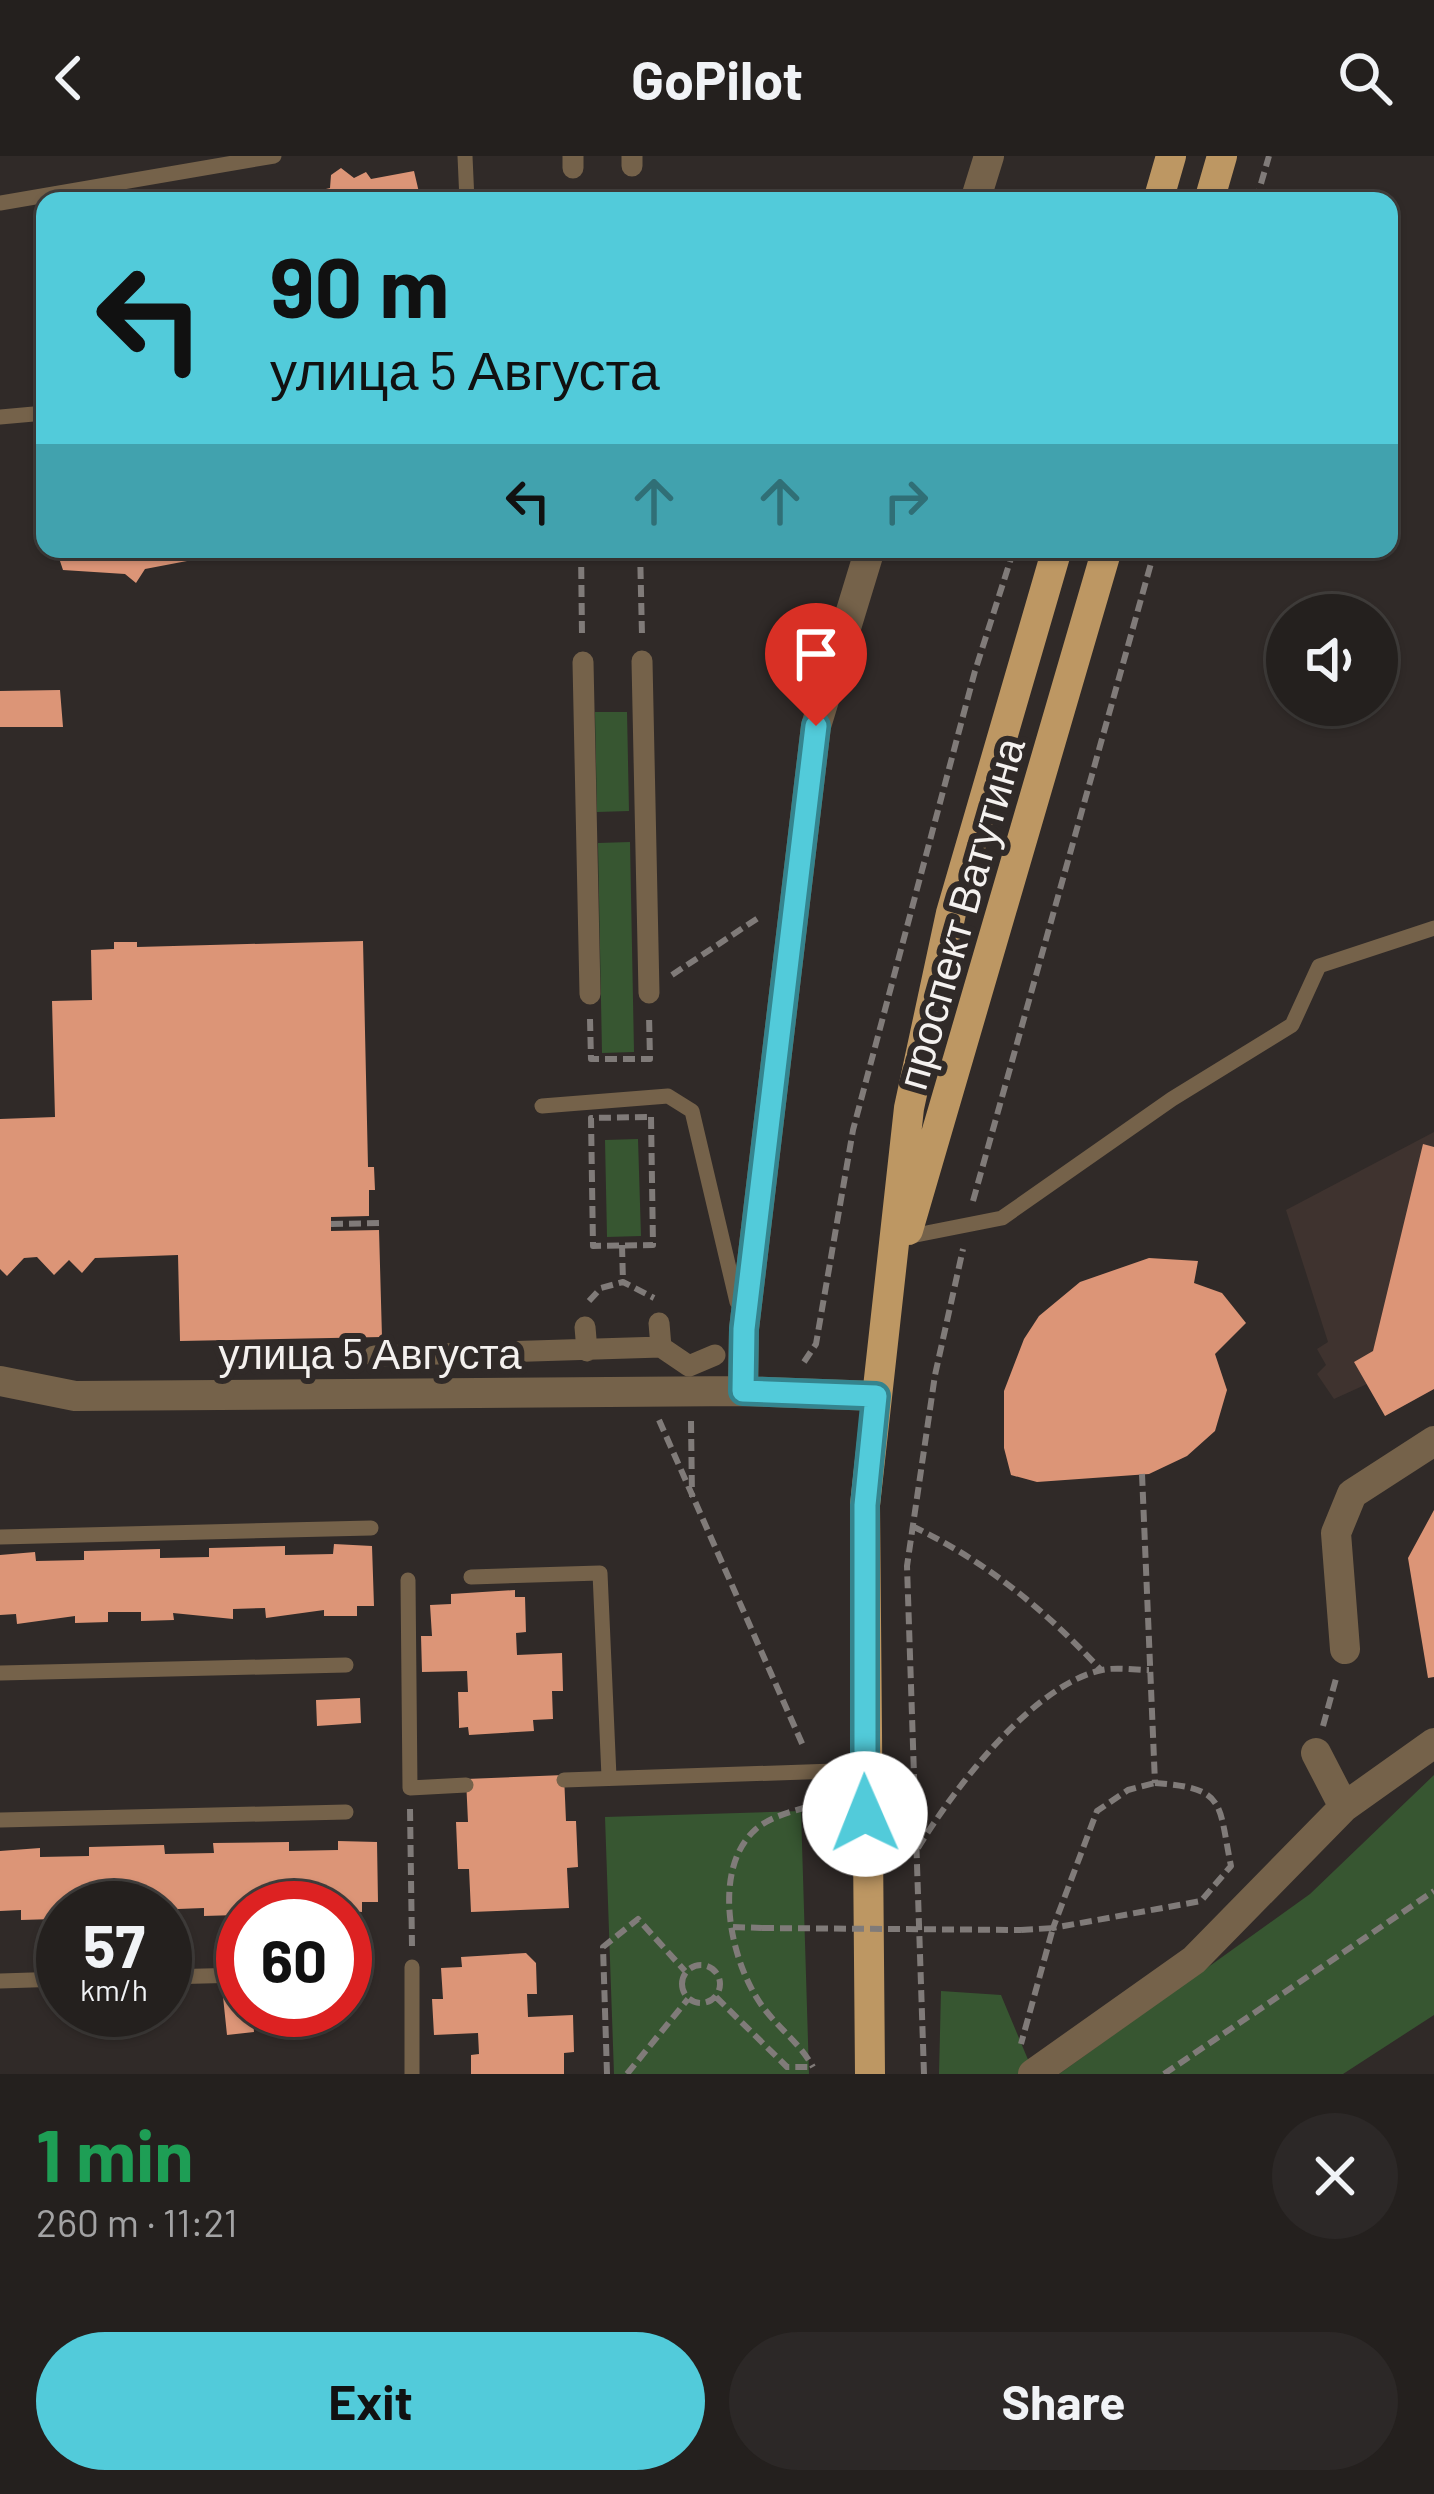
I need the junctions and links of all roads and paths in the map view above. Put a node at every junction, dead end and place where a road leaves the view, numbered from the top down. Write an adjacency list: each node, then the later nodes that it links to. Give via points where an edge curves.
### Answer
1 (274, 156): 7 (lane)
2 (465, 156): 8 (lane)
3 (989, 156): 9 (street)
4 (1171, 156): 10 (main road)
5 (1222, 156): 11 (main road)
6 (1269, 156): 12 (path)
7 (60, 192)
8 (467, 192)
9 (978, 192)
10 (1161, 192)
11 (1212, 192)
12 (1259, 192)
13 (36, 196): 14 (lane)
14 (0, 202)
15 (36, 414): 16 (lane)
16 (0, 417)
17 (581, 558): 25 (path)
18 (640, 558): 24 (path)
19 (866, 558): 41 (street, via 816,726)
20 (1011, 558): 46 (path, via 853,1130 816,1344)
21 (1054, 558): 38 (main road, проспект Ватутина, via 951,913 909,1108)
22 (1104, 558): 36 (main road, проспект Ватутина)
23 (1152, 558): 35 (path)
24 (643, 661): 28 (street)
25 (583, 662): 29 (street)
26 (767, 913): 28 (path)
27 (1434, 928): 35 (lane, via 1319,966 1292,1025 1002,1218)
28 (649, 992): 29 (path, via 650,1059 591,1059)
29 (590, 994)
30 (542, 1106): 41 (lane, via 668,1096 692,1112)
31 (591, 1118): 37 (path, via 593,1246)
32 (651, 1118): 37 (path, via 652,1245)
33 (381, 1222): 34 (path)
34 (331, 1224)
35 (968, 1224): 36 (lane); 55 (path)
36 (906, 1237): 38 (main road, проспект Ватутина)
37 (622, 1245): 40 (path, via 622,1282 590,1299)
38 (886, 1298): 50 (main road, проспект Ватутина)
39 (659, 1323): 42 (street)
40 (585, 1328): 43 (street)
41 (744, 1329): 49 (street)
42 (661, 1347): 43 (street); 47 (street)
43 (587, 1351): 45 (street)
44 (715, 1355): 47 (street)
45 (374, 1356)
46 (797, 1366)
47 (690, 1378): 48 (street, улица 5 Августа, via 75,1396); 49 (street, улица 5 Августа); 54 (path)
48 (0, 1382)
49 (743, 1391): 50 (street, улица 5 Августа)
50 (876, 1396): 68 (main road, проспект Ватутина, via 865,1505)
51 (653, 1406): 54 (path)
52 (1434, 1441): 60 (street, via 1352,1494 1336,1533)
53 (1142, 1474): 63 (path)
54 (693, 1501): 66 (path)
55 (912, 1526): 62 (path, via 982,1563 1042,1608); 78 (path)
56 (371, 1528): 57 (lane)
57 (0, 1537)
58 (471, 1576): 69 (lane, via 600,1573)
59 (408, 1580): 73 (lane)
60 (1345, 1649): 67 (path)
61 (346, 1665): 64 (lane)
62 (1101, 1670): 63 (path); 78 (path, via 987,1750)
63 (1149, 1670): 71 (path)
64 (0, 1673)
65 (1434, 1743): 75 (street)
66 (804, 1748)
67 (1316, 1753): 75 (street)
68 (864, 1770): 69 (lane); 94 (main road, проспект Ватутина)
69 (609, 1778): 70 (lane)
70 (564, 1780)
71 (1155, 1783): 81 (path, via 1096,1811); 81 (path, via 1198,1786 1218,1802 1231,1867 1201,1901)
72 (466, 1785): 73 (lane)
73 (410, 1788): 82 (path)
74 (807, 1807): 80 (path, via 757,1828 740,1848 731,1876)
75 (1344, 1808): 89 (street, via 1194,1960)
76 (346, 1812): 77 (lane)
77 (0, 1820)
78 (916, 1852): 95 (path)
79 (1434, 1891): 96 (path)
80 (733, 1928): 81 (path, bridge); 90 (path, via 751,1986 814,2067)
81 (1053, 1928): 89 (path, via 1024,2020)
82 (412, 1930)
83 (412, 1967): 91 (lane)
84 (686, 1971): 87 (path, via 699,1964 713,1969 721,1982); 88 (path, via 681,1986); 92 (path, via 638,1919 604,1947)
85 (36, 1980): 86 (lane)
86 (0, 1981)
87 (716, 1996): 88 (path); 90 (path)
88 (688, 1999): 93 (path)
89 (1026, 2065)
90 (784, 2071)
91 (412, 2074)
92 (607, 2074)
93 (627, 2074)
94 (870, 2074)
95 (924, 2074)
96 (1164, 2074)

